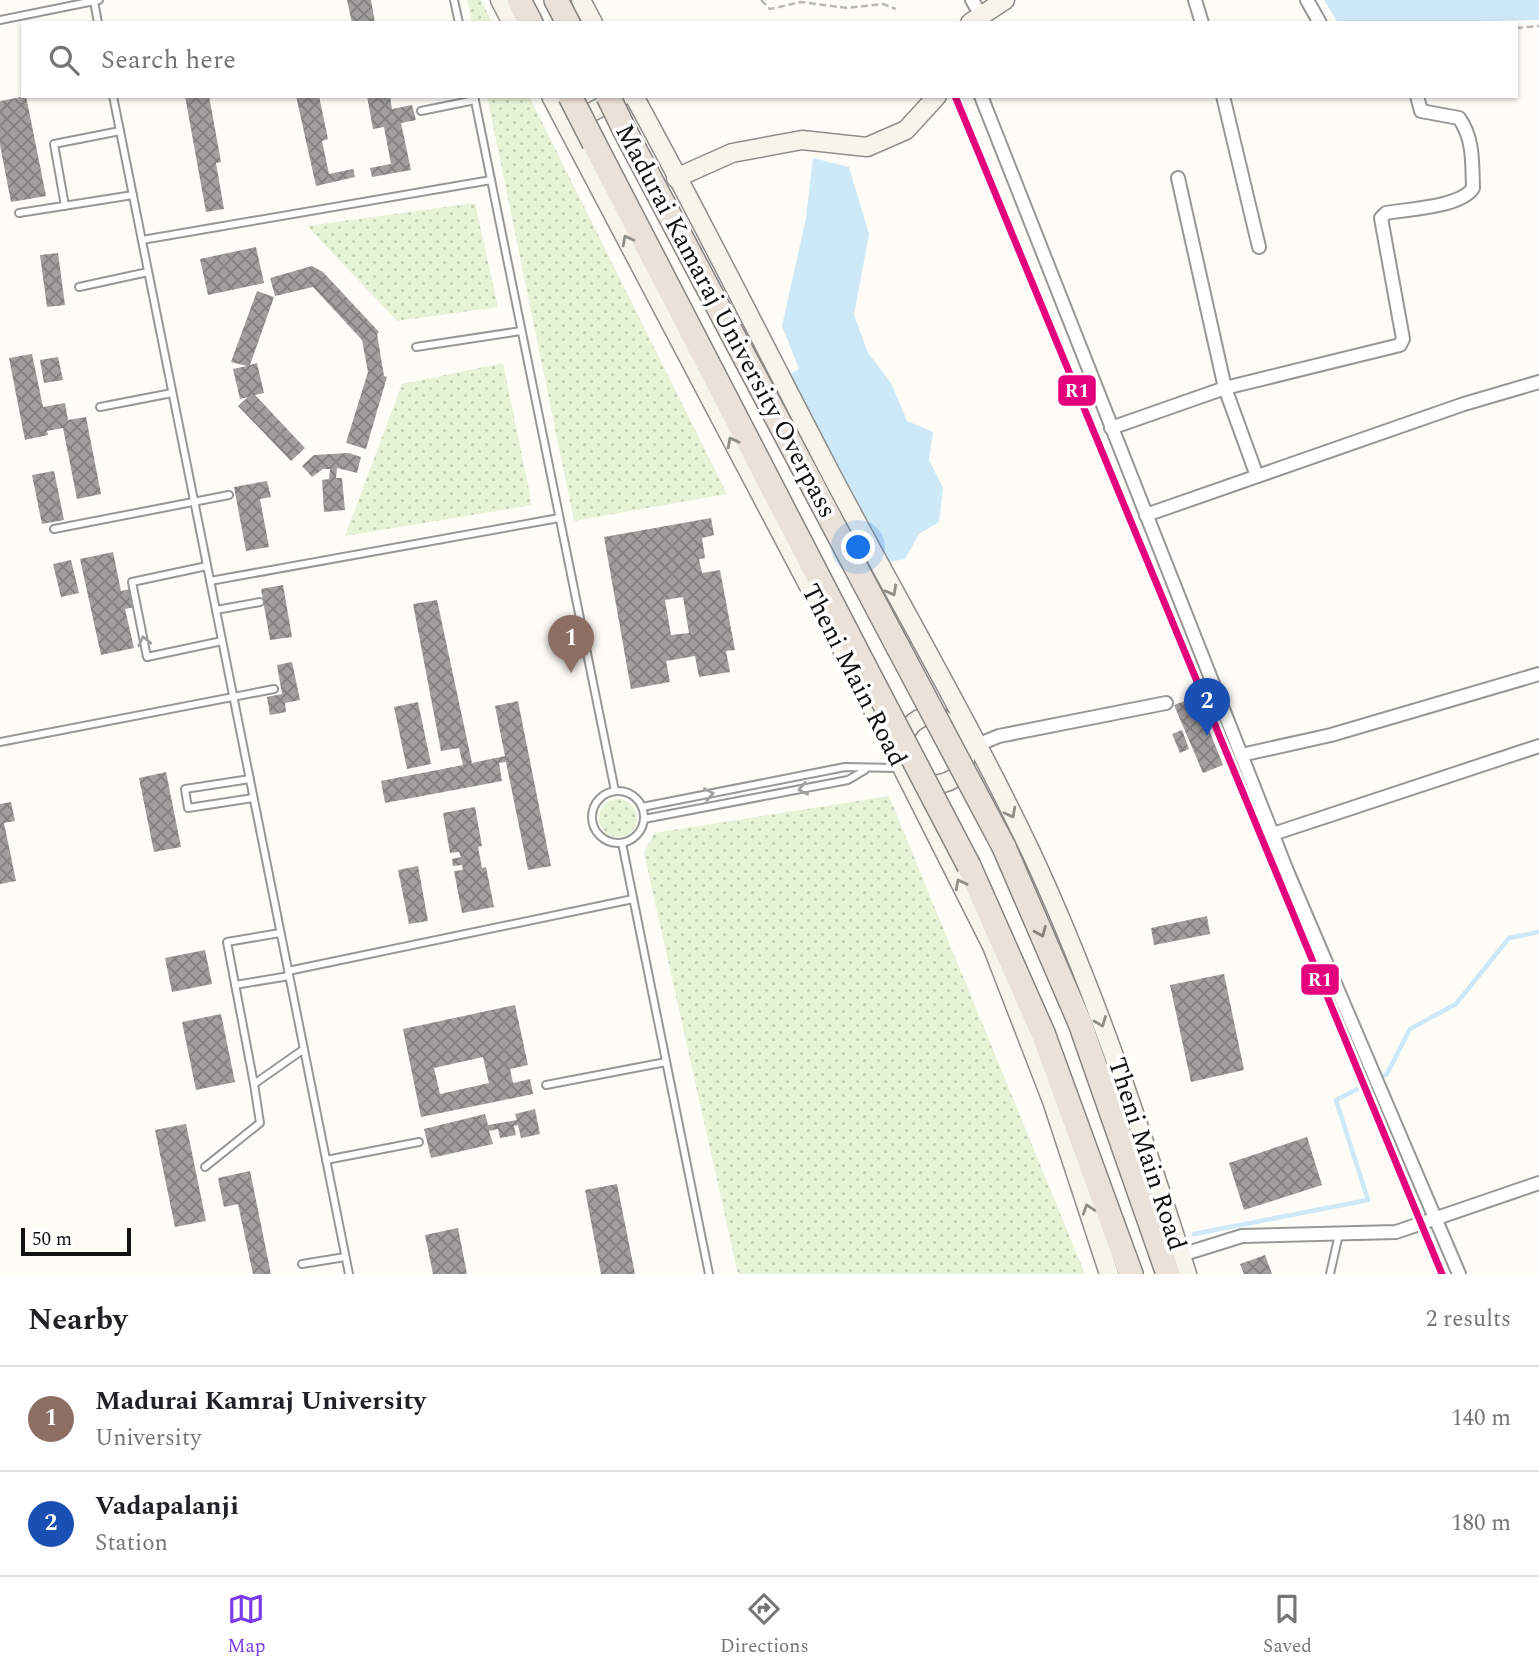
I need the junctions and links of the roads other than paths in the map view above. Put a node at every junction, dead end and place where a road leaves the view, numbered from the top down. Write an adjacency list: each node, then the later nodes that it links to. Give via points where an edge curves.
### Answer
1 (454, 0): 13 (lane)
2 (500, 0): 14 (street)
3 (519, 0): 15 (highway)
4 (556, 0): 16 (highway)
5 (581, 0): 17 (street)
6 (1005, 0): 10 (street)
7 (1195, 0): 18 (street)
8 (1307, 0): 19 (street)
9 (97, 1): 11 (lane); 12 (lane)
10 (974, 12)
11 (0, 20)
12 (98, 21)
13 (459, 21)
14 (511, 21)
15 (530, 21)
16 (567, 21)
17 (592, 21)
18 (1201, 21)
19 (1319, 21)
20 (113, 98): 33 (lane)
21 (474, 98): 31 (lane); 36 (lane)
22 (552, 98): 32 (street, Theni Main Road)
23 (571, 98): 103 (highway, Madurai Kamaraj University Overpass, bridge, via 969,866 1043,1032)
24 (609, 98): 99 (highway, Madurai Kamaraj University Overpass, one-way to 99, bridge, via 1004,847 1080,1023)
25 (619, 98): 32 (street)
26 (635, 98): 34 (street, Theni Main Road)
27 (935, 98): 34 (street, via 906,130 867,147 802,140 732,153)
28 (982, 98): 50 (street)
29 (1223, 98): 41 (street)
30 (1417, 98): 47 (street, via 1420,111 1459,118 1466,129 1473,188 1455,201 1386,213 1381,218 1403,339 1400,345)
31 (421, 111)
32 (566, 125): 72 (street, Theni Main Road, one-way to 32, via 884,732)
33 (120, 131): 37 (lane); 38 (lane, via 54,144)
34 (676, 177): 64 (street, Theni Main Road, one-way to 64)
35 (1178, 178): 47 (street)
36 (491, 180): 40 (lane); 44 (lane)
37 (133, 195): 38 (lane); 40 (lane)
38 (65, 206): 39 (lane)
39 (19, 213)
40 (142, 240): 42 (lane)
41 (1259, 247)
42 (148, 272): 43 (lane); 48 (lane)
43 (79, 286)
44 (522, 331): 45 (lane); 55 (lane)
45 (416, 347)
46 (1539, 382): 51 (street)
47 (1225, 388): 50 (street); 51 (street)
48 (172, 393): 49 (lane); 53 (lane)
49 (100, 407)
50 (1111, 428): 54 (street)
51 (1257, 476): 54 (street)
52 (229, 495): 53 (lane)
53 (194, 502): 56 (lane); 57 (lane)
54 (1146, 515): 71 (street)
55 (559, 518): 58 (lane); 76 (lane)
56 (54, 529)
57 (207, 566): 58 (lane); 61 (lane, one-way to 57, via 147,657 132,582)
58 (210, 580): 60 (lane)
59 (260, 602): 60 (lane)
60 (216, 610): 61 (lane)
61 (222, 642): 65 (lane)
62 (1539, 674): 71 (street, via 1331,735)
63 (274, 690): 65 (lane)
64 (949, 695): 67 (street); 70 (street, Theni Main Road)
65 (233, 698): 68 (lane); 75 (lane)
66 (1166, 703): 70 (street, via 999,736)
67 (949, 722): 70 (street); 72 (street, via 934,714 923,716 905,731)
68 (0, 742)
69 (1539, 746): 81 (street)
70 (969, 751): 74 (street, via 964,771 945,784 933,785); 99 (street, Theni Main Road, one-way to 99, via 989,769 1077,960 1132,1101)
71 (1241, 755): 81 (street)
72 (906, 759): 73 (lane); 74 (street); 79 (street, Theni Main Road)
73 (867, 769): 78 (lane, one-way to 73, via 845,767); 80 (lane, one-way to 80, via 848,780)
74 (922, 778): 79 (street)
75 (250, 779): 77 (lane); 77 (lane, via 185,789 188,808)
76 (615, 791): 78 (lane, via 630,794); 82 (lane, via 597,801 593,824 603,838)
77 (253, 798): 84 (lane)
78 (642, 807): 80 (lane)
79 (922, 807): 102 (street, Theni Main Road, one-way to 79, via 1052,1101 992,946)
80 (644, 819): 82 (lane, via 636,835)
81 (1273, 834): 95 (street)
82 (622, 843): 83 (lane)
83 (633, 899): 85 (lane); 88 (lane)
84 (280, 933): 85 (lane); 86 (lane, via 227,942)
85 (288, 974): 86 (lane); 87 (lane)
86 (235, 985): 89 (lane)
87 (303, 1049): 89 (lane); 92 (lane)
88 (666, 1062): 90 (lane); 101 (lane)
89 (254, 1084): 93 (lane, via 260,1122)
90 (546, 1085)
91 (419, 1142): 92 (lane)
92 (326, 1160): 97 (lane)
93 (205, 1167)
94 (1539, 1183): 95 (street)
95 (1435, 1217): 96 (street, via 1396,1232); 106 (street)
96 (1339, 1232): 99 (street, via 1242,1236); 105 (lane)
97 (345, 1257): 98 (lane); 100 (lane)
98 (302, 1264)
99 (1174, 1265): 104 (street, Theni Main Road)
100 (349, 1274)
101 (708, 1274)
102 (1109, 1274)
103 (1131, 1274)
104 (1186, 1274)
105 (1330, 1274)
106 (1459, 1274)

